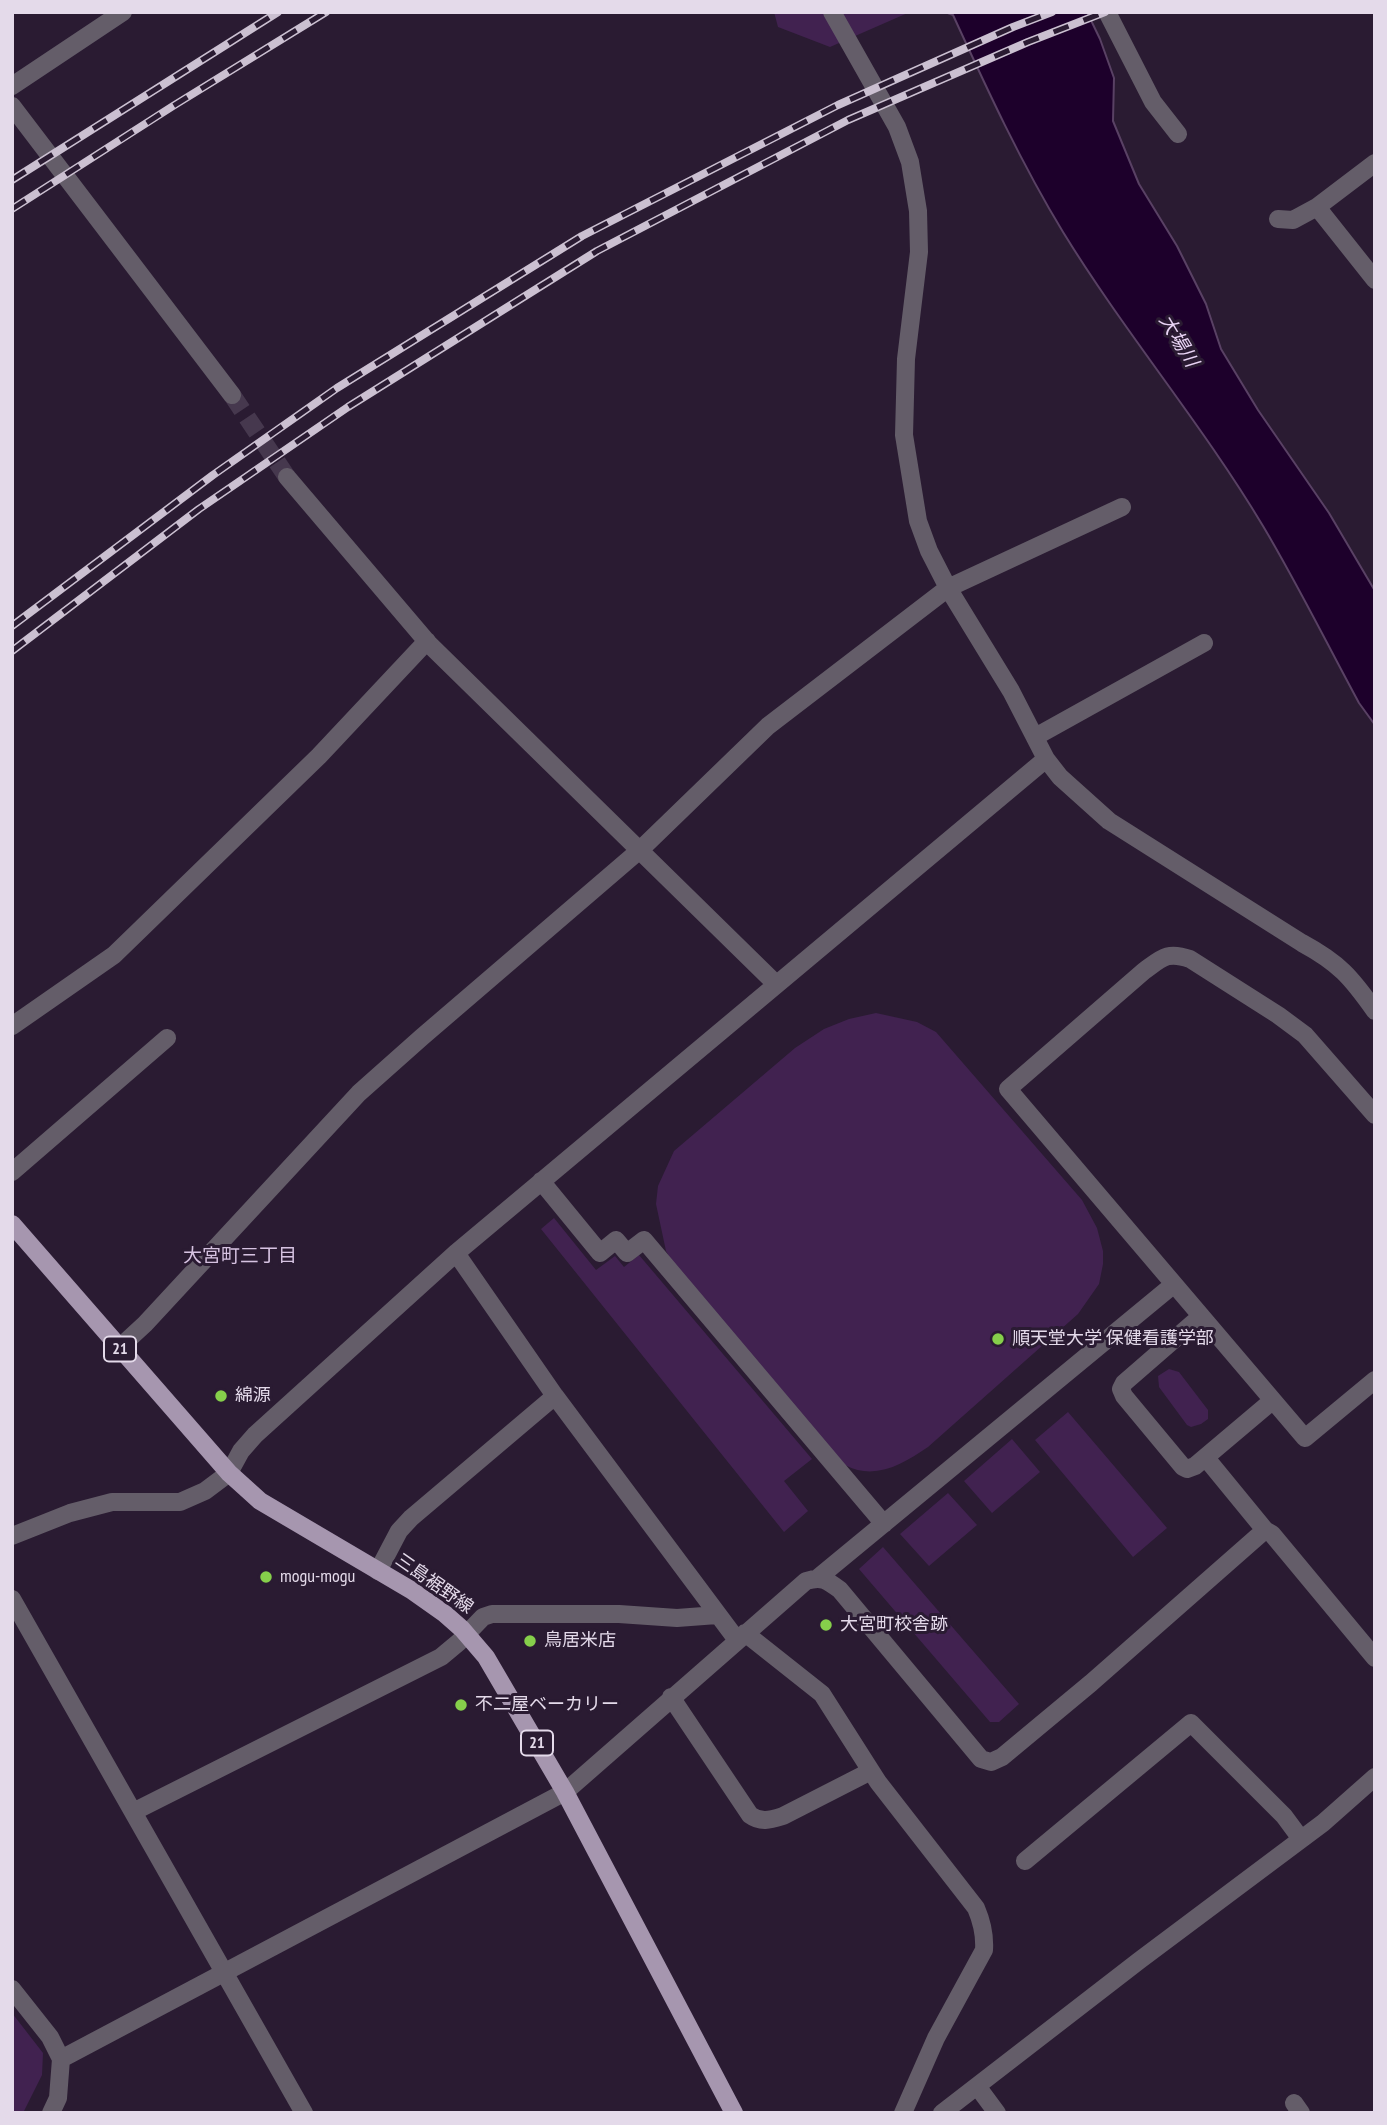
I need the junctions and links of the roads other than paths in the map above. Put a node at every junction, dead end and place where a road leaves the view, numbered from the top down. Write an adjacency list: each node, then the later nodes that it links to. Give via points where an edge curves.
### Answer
1 (123, 12): 4 (street)
2 (832, 12): 14 (street, via 897,127 910,162 919,252 906,359 904,435 918,521)
3 (1107, 12): 6 (street, via 1153,102)
4 (12, 86)
5 (12, 106): 11 (street)
6 (1178, 134)
7 (1375, 163): 8 (street)
8 (1317, 207): 9 (street, via 1293,220); 10 (street)
9 (1278, 219)
10 (1375, 280)
11 (232, 395)
12 (287, 477): 15 (street)
13 (1122, 507): 14 (street)
14 (948, 588): 17 (street); 19 (street, via 768,726)
15 (427, 641): 19 (street); 22 (street, via 319,756 114,955)
16 (1204, 643): 17 (street)
17 (1035, 737): 18 (street)
18 (1046, 759): 20 (street); 21 (street, via 1067,785 1109,821 1329,958)
19 (642, 849): 20 (street); 31 (street, via 359,1093)
20 (776, 984): 26 (street)
21 (1375, 1011)
22 (12, 1026)
23 (167, 1038): 25 (street)
24 (1375, 1115): 29 (street, via 1297,1028 1190,959 1175,954 1144,971 1008,1089)
25 (12, 1172)
26 (541, 1181): 28 (street); 37 (street, via 600,1253 616,1240 626,1253 644,1240)
27 (12, 1224): 31 (main road, 三島裾野線 / 21)
28 (456, 1253): 33 (street); 36 (street, via 255,1434)
29 (1173, 1285): 30 (street); 37 (street)
30 (1200, 1317): 34 (street); 35 (street, via 1124,1382 1121,1390 1183,1467)
31 (119, 1348): 36 (main road, 三島裾野線 / 21)
32 (1375, 1380): 34 (street, via 1305,1438)
33 (555, 1396): 40 (street, via 411,1518); 43 (street)
34 (1272, 1401): 35 (street)
35 (1206, 1458): 38 (street)
36 (229, 1473): 39 (street, via 180,1502 112,1502); 40 (main road, 三島裾野線 / 21, via 260,1501)
37 (884, 1524): 41 (street)
38 (1265, 1530): 41 (street, via 1091,1683 991,1762 981,1759 840,1590); 46 (street)
39 (12, 1536)
40 (378, 1571): 44 (main road, 三島裾野線 / 21, via 446,1614)
41 (819, 1577): 45 (street, via 806,1581)
42 (12, 1599): 51 (street)
43 (717, 1615): 44 (street, via 492,1614); 45 (street)
44 (466, 1633): 50 (main road, 三島裾野線 / 21, via 486,1657); 51 (street, via 441,1657)
45 (741, 1637): 47 (street); 48 (street, via 822,1695)
46 (1375, 1658)
47 (671, 1697): 48 (street, via 750,1815 758,1820 783,1816); 50 (street)
48 (871, 1771): 61 (street, via 976,1908 985,1936 984,1950 936,2038)
49 (1375, 1777): 52 (street)
50 (565, 1792): 54 (street); 60 (main road, 三島裾野線 / 21)
51 (133, 1812): 54 (street)
52 (1301, 1839): 53 (street, via 1191,1723); 57 (street)
53 (1025, 1861)
54 (223, 1971): 56 (street); 59 (street)
55 (12, 1989): 56 (street, via 50,2037)
56 (61, 2059): 58 (street, via 58,2098)
57 (977, 2086): 62 (street); 63 (street)
58 (51, 2113)
59 (304, 2113)
60 (734, 2113)
61 (903, 2113)
62 (942, 2113)
63 (997, 2113)

